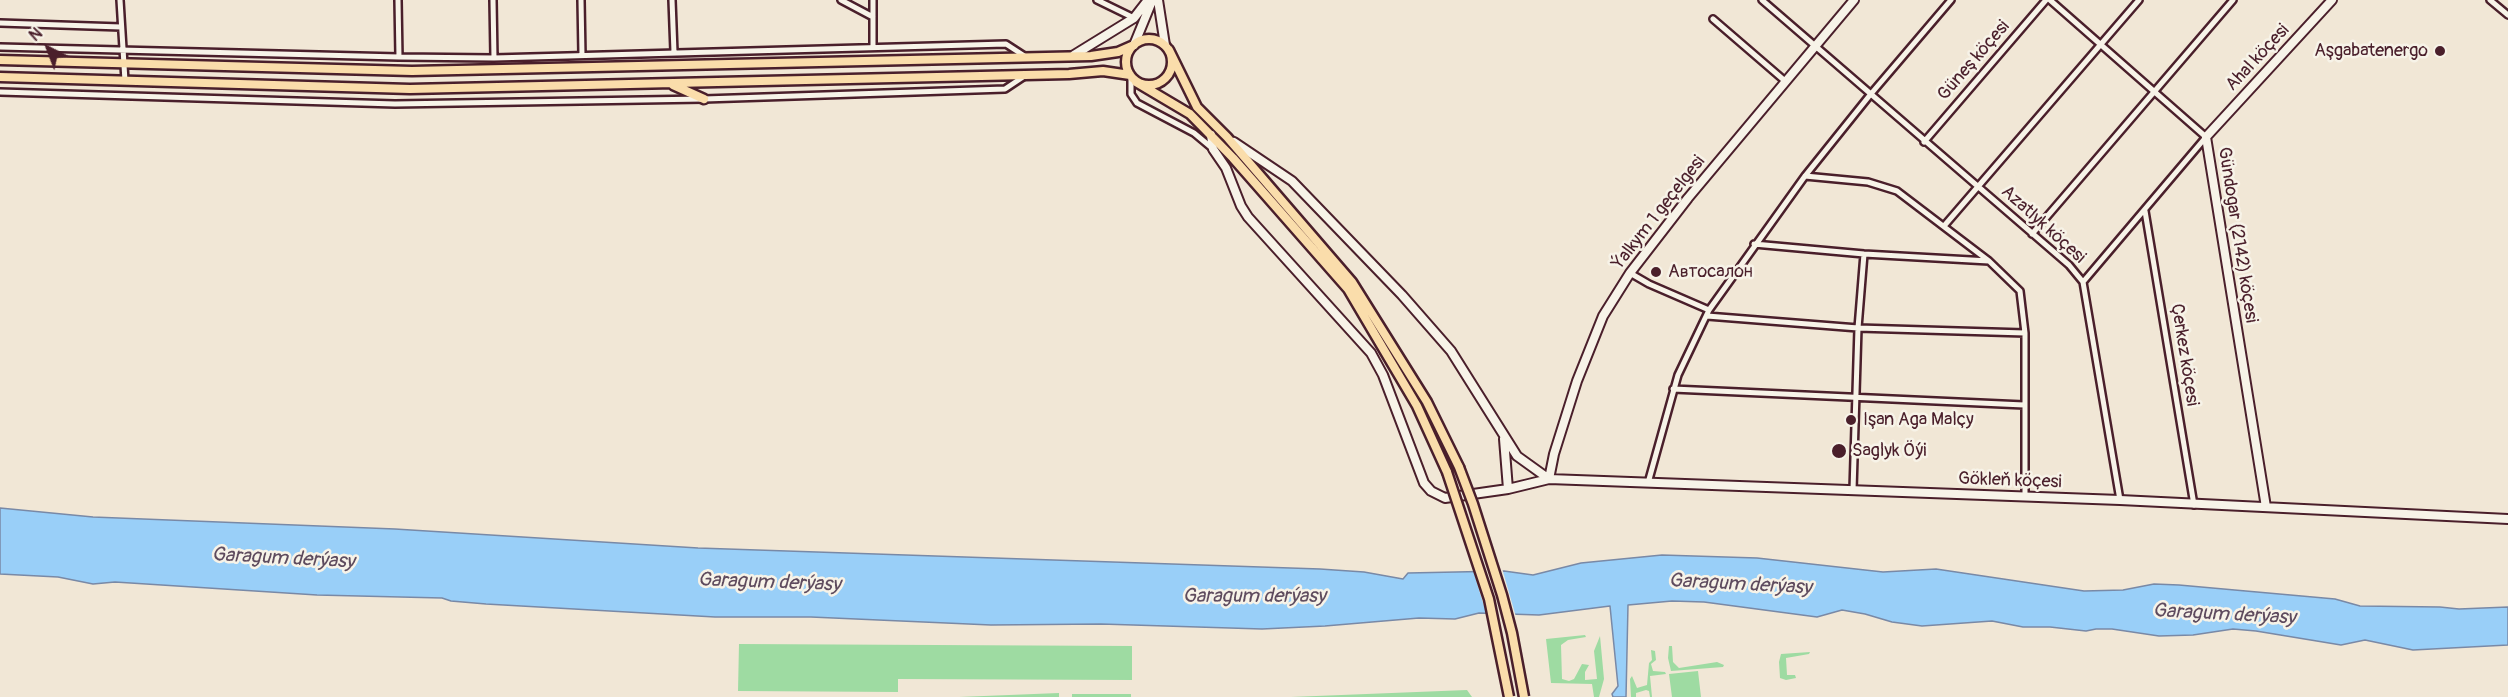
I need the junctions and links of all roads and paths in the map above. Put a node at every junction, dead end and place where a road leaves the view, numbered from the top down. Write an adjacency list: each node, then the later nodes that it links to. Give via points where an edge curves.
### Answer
1 (120, 0): 25 (street)
2 (398, 0): 36 (street)
3 (493, 0): 37 (street)
4 (581, 0): 34 (street)
5 (672, 0): 33 (street)
6 (840, 0): 21 (street)
7 (873, 0): 21 (street)
8 (1097, 0): 22 (street)
9 (1150, 0): 22 (street); 26 (street)
10 (1158, 0): 31 (street)
11 (1761, 0): 30 (street, Azatlyk köçesi)
12 (1854, 0): 30 (street, Ýalkym 1 geçelgesi)
13 (1951, 0): 49 (street)
14 (2046, 0): 54 (street, Güneş köçesi)
15 (2050, 0): 27 (street, Gündogar (2142) köçesi)
16 (2139, 0): 27 (street)
17 (2233, 0): 48 (street)
18 (2332, 0): 53 (street, Ahal köçesi)
19 (2490, 0): 20 (street)
20 (2508, 15)
21 (873, 17): 29 (street)
22 (1134, 18): 35 (street)
23 (1713, 19): 45 (street)
24 (0, 23): 25 (street)
25 (121, 27): 32 (street)
26 (1134, 45): 31 (main road, via 1146,39 1160,41); 35 (main road, via 1118,52); 43 (main road, via 1126,57)
27 (2101, 45): 48 (street, Gündogar (2142) köçesi); 57 (street)
28 (0, 47): 32 (street)
29 (873, 47): 33 (street); 38 (street, via 1006,44)
30 (1814, 47): 45 (street, Ýalkym 1 geçelgesi); 49 (street, Azatlyk köçesi)
31 (1167, 48): 43 (main road, via 1173,65 1166,79 1152,86); 52 (main road, via 1197,107)
32 (123, 50): 36 (street); 40 (street)
33 (675, 52): 34 (street)
34 (582, 55): 37 (street)
35 (1074, 55): 38 (main road)
36 (399, 57): 37 (street)
37 (494, 58)
38 (1027, 58): 40 (main road, via 412,71)
39 (0, 60): 40 (main road)
40 (124, 63): 44 (street)
41 (1026, 75): 43 (main road, via 1103,71); 46 (main road); 50 (street, via 1005,89)
42 (0, 77): 44 (main road)
43 (1132, 78): 51 (main road, via 1190,114); 55 (street, via 1131,94 1137,103 1194,133)
44 (125, 81): 46 (main road, via 410,89)
45 (1785, 81): 64 (street, Ýalkym 1 geçelgesi)
46 (670, 83): 50 (main road)
47 (0, 92): 50 (street, via 395,104)
48 (2154, 92): 53 (street, Gündogar (2142) köçesi); 60 (street)
49 (1870, 95): 54 (street, Azatlyk köçesi); 56 (street)
50 (704, 99)
51 (1211, 135): 55 (street); 82 (main road, bridge, via 1348,289 1417,406 1447,472 1489,599)
52 (1227, 137): 72 (street, via 1292,181 1401,295 1451,351); 83 (main road, bridge, via 1352,282 1427,402 1473,504 1512,633)
53 (2206, 137): 58 (street); 80 (street, Gündogar (2142) köçesi)
54 (1924, 142): 57 (street, Azatlyk köçesi)
55 (1213, 149): 75 (street, Gökleň köçesi, via 1248,217 1371,353 1424,483 1445,498)
56 (1805, 176): 59 (street, via 1868,182 1897,191); 61 (street)
57 (1978, 186): 59 (street); 60 (street, Azatlyk köçesi)
58 (2145, 211): 65 (street); 79 (street, Çerkez köçesi)
59 (1944, 226): 63 (street)
60 (2032, 234): 65 (street, Azatlyk köçesi)
61 (1754, 244): 62 (street); 66 (street)
62 (1864, 254): 63 (street); 67 (street)
63 (1989, 261): 68 (street, via 2020,291)
64 (1630, 273): 66 (street); 73 (street, Ýalkym 1 geçelgesi, via 1603,316 1577,381)
65 (2083, 282): 78 (street, Azatlyk köçesi)
66 (1708, 313): 67 (street); 69 (street)
67 (1858, 328): 68 (street); 70 (street)
68 (2025, 333): 71 (street)
69 (1673, 389): 70 (street); 74 (street)
70 (1857, 398): 71 (street); 76 (street)
71 (2024, 405): 77 (street)
72 (1504, 438): 73 (street, via 1517,456); 75 (street)
73 (1549, 480): 74 (street, Gökleň köçesi); 75 (street, Gökleň köçesi)
74 (1648, 483): 76 (street, Gökleň köçesi)
75 (1508, 489)
76 (1853, 490): 77 (street, Gökleň köçesi)
77 (2025, 496): 78 (street, Gökleň köçesi)
78 (2120, 500): 79 (street, Gökleň köçesi)
79 (2194, 505): 80 (street, Gökleň köçesi)
80 (2266, 507): 81 (street, Gökleň köçesi)
81 (2508, 519)
82 (1509, 697)
83 (1524, 697)

